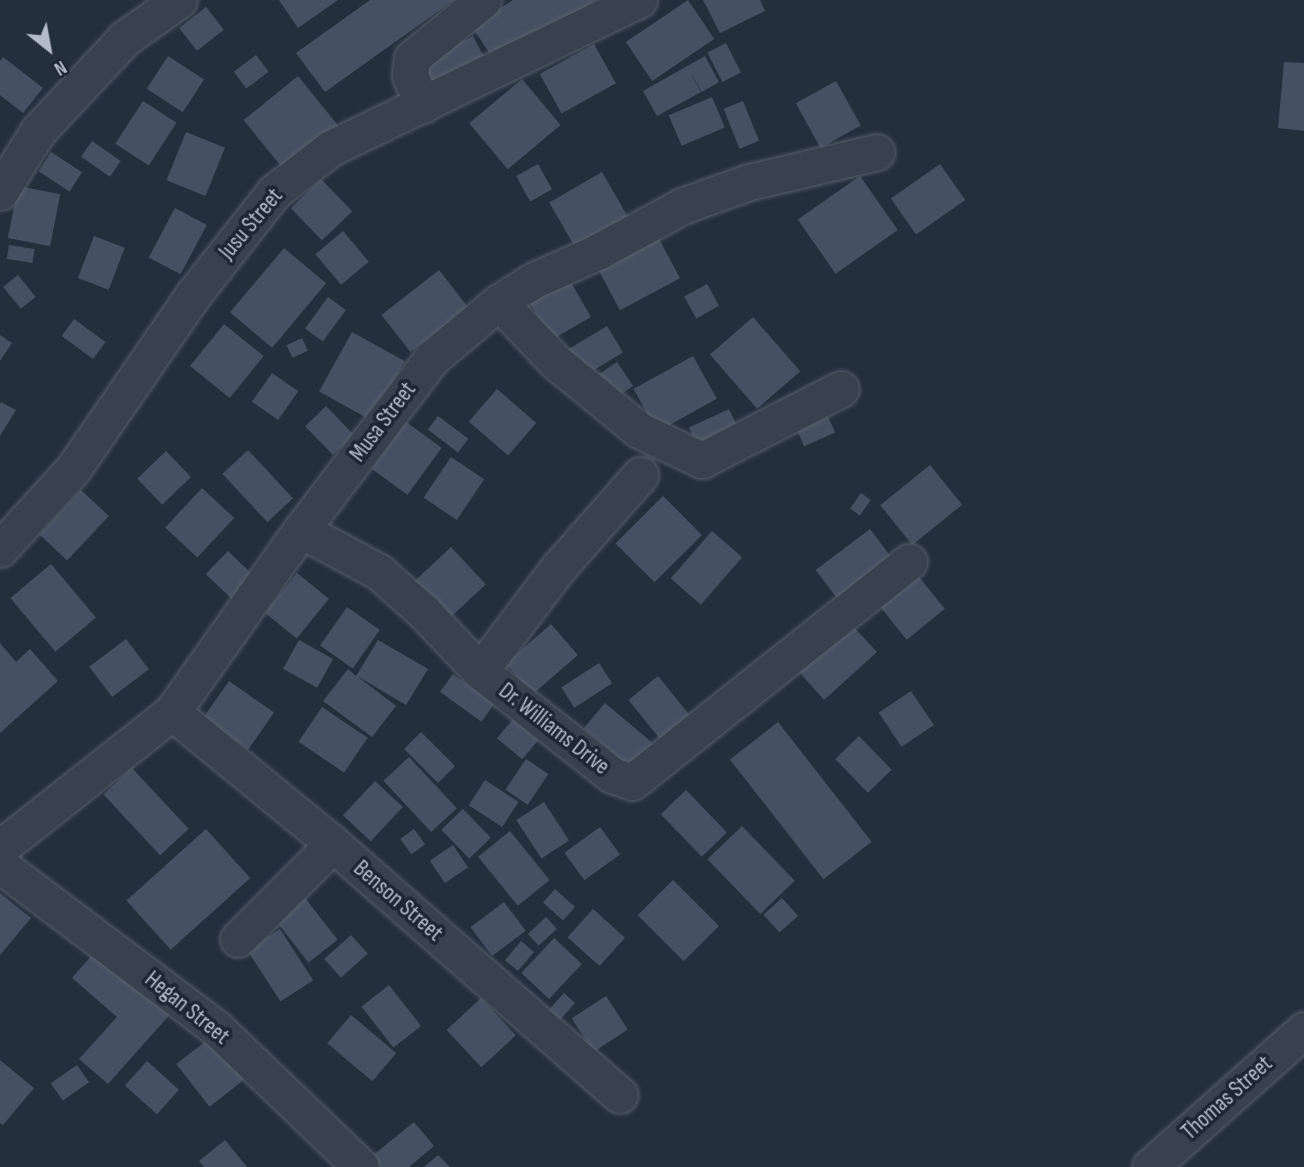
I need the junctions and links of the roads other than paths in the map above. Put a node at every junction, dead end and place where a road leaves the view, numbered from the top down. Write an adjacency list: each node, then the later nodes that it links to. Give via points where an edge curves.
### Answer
1 (179, 0): 6 (street, via 125,38 38,131)
2 (483, 0): 4 (street, via 412,58 410,76)
3 (639, 0): 4 (street, Jusu Street)
4 (423, 105): 11 (street, Jusu Street, via 331,148 274,192 192,295 73,469)
5 (877, 152): 7 (street, Musa Street, via 749,182 682,206)
6 (0, 192)
7 (499, 302): 8 (street, via 556,362 639,430 702,460); 10 (street, Musa Street, via 432,358)
8 (841, 389)
9 (640, 475): 13 (street, via 559,567)
10 (301, 530): 13 (street, Dr. Williams Drive, via 379,572); 14 (street, Musa Street)
11 (0, 549)
12 (909, 562): 13 (street, Dr. Williams Drive, via 632,782 612,775)
13 (480, 671)
14 (172, 712): 15 (street, Benson Street); 16 (street, Musa Street)
15 (333, 844): 18 (street); 20 (street, Benson Street)
16 (0, 848)
17 (0, 865): 21 (street, Hegan Street, via 215,1027)
18 (238, 939)
19 (1304, 1030): 22 (street, Thomas Street)
20 (620, 1095)
21 (361, 1167)
22 (1150, 1167)

